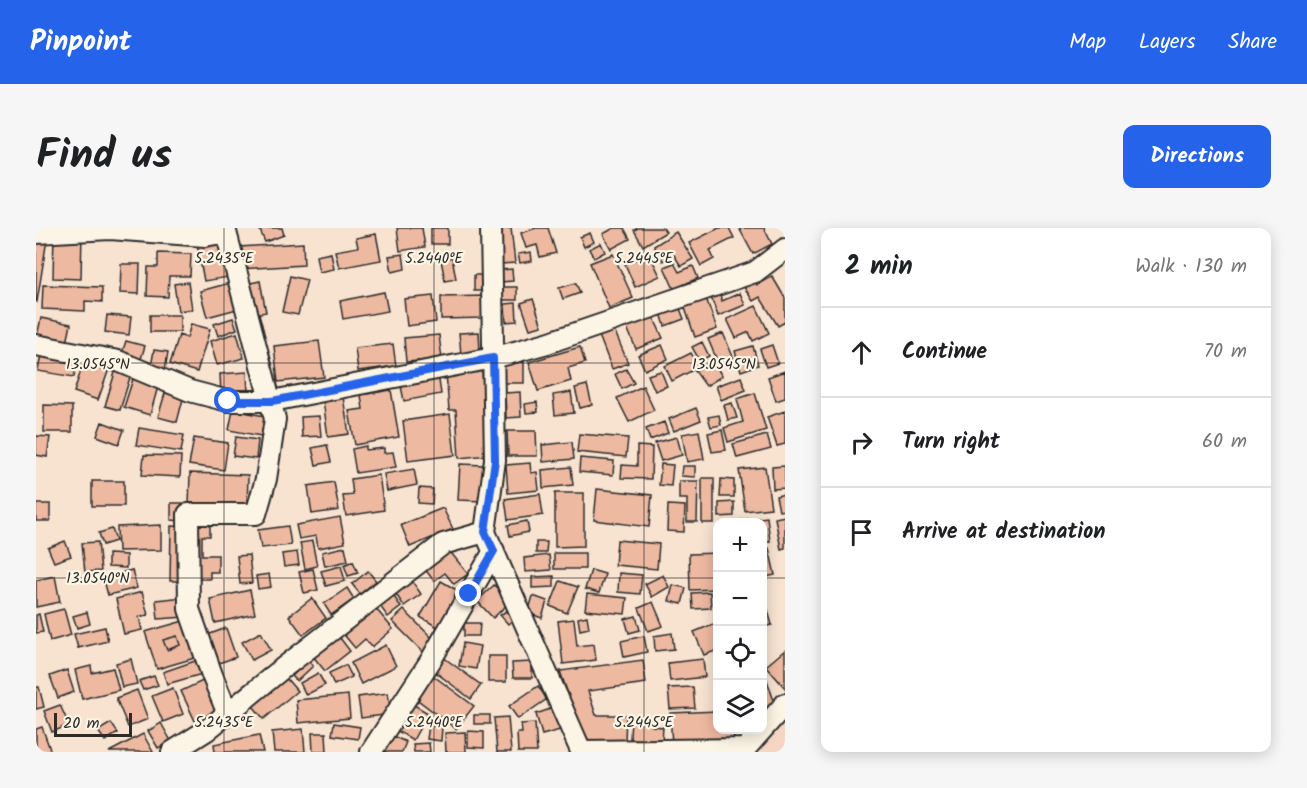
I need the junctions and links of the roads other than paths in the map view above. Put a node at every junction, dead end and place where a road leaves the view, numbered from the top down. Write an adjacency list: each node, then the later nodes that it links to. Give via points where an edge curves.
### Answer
1 (491, 228): 5 (street)
2 (36, 233): 6 (street, via 110,229 205,236 226,232)
3 (785, 249): 5 (street, via 755,272)
4 (36, 345): 6 (street, via 118,361 190,391 228,401)
5 (493, 358): 6 (street); 7 (street, via 495,460)
6 (272, 401): 10 (street, via 275,419 256,514 188,514 189,609)
7 (485, 532): 8 (street); 10 (street, via 443,544)
8 (494, 551): 11 (street, via 581,751); 13 (street, via 431,660)
9 (785, 704): 11 (street)
10 (228, 714): 12 (street)
11 (745, 751)
12 (172, 752)
13 (371, 752)

